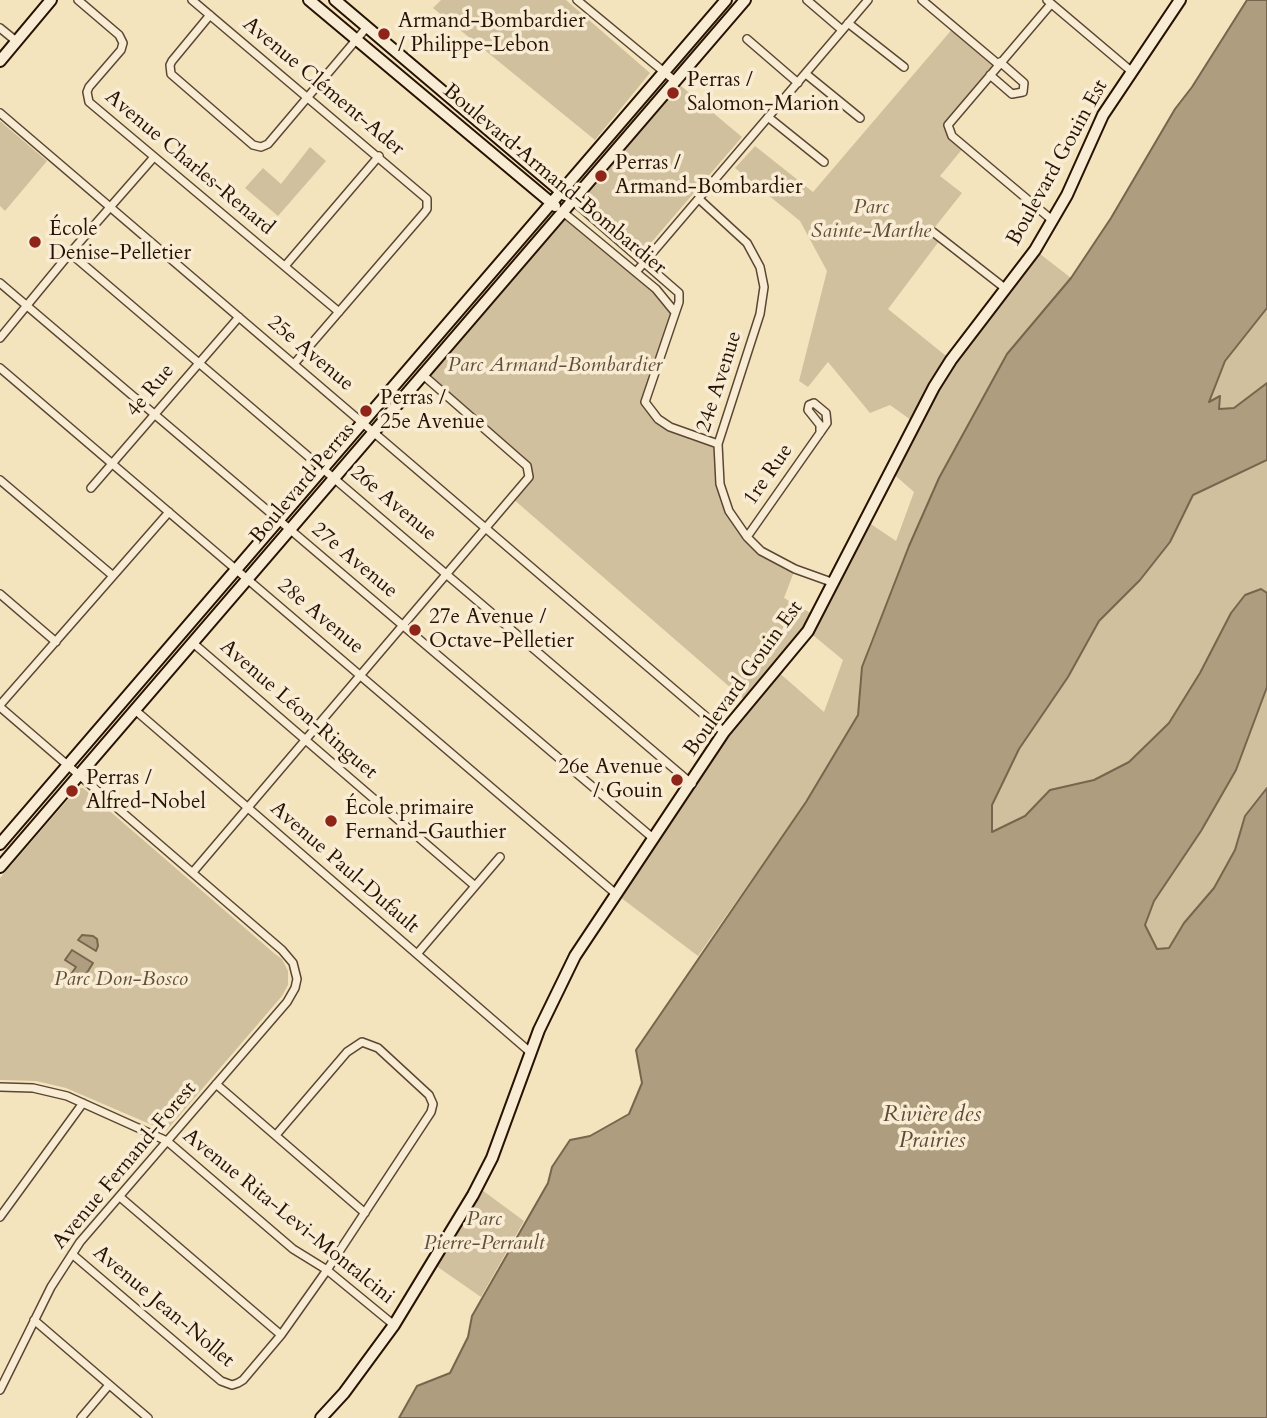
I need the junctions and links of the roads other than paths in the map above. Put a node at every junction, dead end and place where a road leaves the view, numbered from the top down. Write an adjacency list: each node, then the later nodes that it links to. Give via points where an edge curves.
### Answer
1 (51, 0): 21 (street)
2 (78, 0): 36 (street, Avenue Charles-Renard, via 123,43 89,87 89,102)
3 (192, 0): 14 (street, Avenue Clément-Ader)
4 (309, 0): 20 (street, Boulevard Armand-Bombardier)
5 (335, 0): 17 (street, Boulevard Armand-Bombardier)
6 (578, 0): 26 (street)
7 (726, 0): 26 (street, Boulevard Perras)
8 (745, 0): 29 (street, Boulevard Perras)
9 (807, 0): 18 (street)
10 (868, 0): 15 (street)
11 (922, 0): 23 (street)
12 (1177, 1): 25 (street, Boulevard Gouin Est)
13 (1049, 2): 23 (street); 25 (street)
14 (210, 15): 31 (street, Avenue Clément-Ader); 31 (street, via 170,65 171,74 196,98 261,147)
15 (848, 23): 18 (street); 24 (street)
16 (0, 27): 21 (street)
17 (367, 27): 20 (street); 38 (street, Boulevard Armand-Bombardier)
18 (842, 30): 27 (street)
19 (747, 39): 30 (street)
20 (357, 40): 31 (street); 41 (street, Boulevard Armand-Bombardier)
21 (16, 41): 22 (street)
22 (0, 61)
23 (999, 63): 28 (street); 28 (street, via 1024,83 1023,93 1012,94)
24 (904, 67)
25 (1131, 71): 44 (street, Boulevard Gouin Est, via 1103,116)
26 (663, 73): 29 (street); 38 (street, Boulevard Perras)
27 (806, 74): 30 (street); 34 (street)
28 (989, 75): 44 (street, via 950,121 951,136)
29 (675, 81): 40 (street, Boulevard Perras)
30 (798, 83): 33 (street)
31 (307, 97): 35 (street, Avenue Clément-Ader)
32 (0, 113): 42 (street, 25e Avenue)
33 (768, 117): 37 (street); 39 (street)
34 (860, 118)
35 (379, 156): 48 (street); 53 (street, Avenue Clément-Ader, via 425,195 428,204)
36 (154, 157): 42 (street); 48 (street, Avenue Charles-Renard)
37 (824, 162)
38 (561, 191): 40 (street, Boulevard Armand-Bombardier); 41 (street, Boulevard Perras)
39 (699, 199): 47 (street); 65 (street, 24e Avenue, via 747,243 763,282 760,314)
40 (572, 200): 43 (street, Boulevard Perras); 47 (street, Boulevard Armand-Bombardier)
41 (552, 203): 43 (street, Boulevard Armand-Bombardier); 62 (street, Boulevard Perras)
42 (109, 206): 46 (street); 55 (street, 25e Avenue)
43 (563, 212): 49 (street, Boulevard Armand-Bombardier); 60 (street, Boulevard Perras)
44 (1052, 220): 51 (street, Boulevard Gouin Est)
45 (933, 232): 51 (street)
46 (70, 253): 52 (street); 57 (street, 26e Avenue)
47 (645, 262): 49 (street); 54 (street, Boulevard Armand-Bombardier, via 679,293)
48 (285, 266): 53 (street, Avenue Charles-Renard)
49 (636, 272): 54 (street, Boulevard Armand-Bombardier, via 664,296)
50 (0, 283): 52 (street, 27e Avenue)
51 (1006, 289): 80 (street, Boulevard Gouin Est, via 934,387)
52 (27, 306): 56 (street); 61 (street, 27e Avenue)
53 (339, 312): 58 (street)
54 (674, 312): 65 (street, Boulevard Armand-Bombardier, via 645,402 670,427)
55 (239, 317): 57 (street, 4e Rue); 58 (street, 25e Avenue)
56 (0, 338)
57 (198, 362): 61 (street, 4e Rue); 67 (street, 26e Avenue)
58 (294, 364): 62 (street, 25e Avenue)
59 (0, 368): 66 (street, 28e Avenue)
60 (423, 375): 63 (street, Boulevard Perras); 73 (street, via 530,473)
61 (155, 415): 66 (street, 4e Rue); 72 (street, 27e Avenue)
62 (363, 422): 63 (street, 25e Avenue); 67 (street, Boulevard Perras)
63 (373, 431): 68 (street, Boulevard Perras); 73 (street, 25e Avenue)
64 (820, 433): 75 (street, 1re Rue)
65 (718, 444): 75 (street, 24e Avenue, via 720,484 729,511)
66 (112, 463): 70 (street, 4e Rue); 71 (street, 28e Avenue)
67 (323, 468): 68 (street, 26e Avenue); 72 (street, Boulevard Perras)
68 (334, 478): 74 (street, Boulevard Perras); 77 (street, 26e Avenue)
69 (0, 480): 78 (street)
70 (91, 488)
71 (169, 512): 76 (street, 28e Avenue); 78 (street)
72 (278, 520): 74 (street, 27e Avenue); 76 (street, Boulevard Perras)
73 (486, 528): 77 (street); 88 (street, 25e Avenue)
74 (290, 530): 79 (street, Boulevard Perras); 82 (street, 27e Avenue)
75 (747, 537): 80 (street, 24e Avenue, via 783,563)
76 (237, 569): 79 (street, 28e Avenue); 90 (street, Boulevard Perras)
77 (447, 573): 82 (street); 92 (street, 26e Avenue)
78 (112, 575): 83 (street)
79 (248, 578): 84 (street, Boulevard Perras); 85 (street, 28e Avenue)
80 (834, 583): 88 (street, Boulevard Gouin Est, via 808,631)
81 (0, 594): 83 (street)
82 (403, 626): 85 (street); 94 (street, 27e Avenue)
83 (56, 642): 86 (street)
84 (193, 643): 87 (street, Boulevard Perras); 89 (street, Avenue Léon-Ringuet)
85 (361, 675): 89 (street); 100 (street, 28e Avenue)
86 (0, 706): 90 (street)
87 (135, 710): 91 (street, Boulevard Perras); 93 (street, Avenue Paul-Dufault)
88 (724, 732): 92 (street, Boulevard Gouin Est)
89 (305, 741): 93 (street); 99 (street, Avenue Léon-Ringuet)
90 (68, 765): 91 (street); 95 (street, Boulevard Perras)
91 (80, 775): 97 (street, Boulevard Perras); 98 (street)
92 (692, 784): 94 (street, Boulevard Gouin Est)
93 (248, 809): 98 (street); 101 (street, Avenue Paul-Dufault)
94 (653, 839): 100 (street, Boulevard Gouin Est)
95 (0, 844)
96 (500, 857): 99 (street)
97 (0, 867)
98 (193, 873): 103 (street, Avenue Fernand-Forest, via 288,956 297,979 287,1002)
99 (475, 886): 101 (street)
100 (616, 894): 102 (street, Boulevard Gouin Est, via 562,980)
101 (417, 954): 102 (street, Avenue Paul-Dufault)
102 (530, 1052): 114 (street, Boulevard Gouin Est, via 487,1167)
103 (216, 1084): 106 (street); 107 (street, Avenue Fernand-Forest)
104 (0, 1087): 105 (street, Avenue Rita-Levi-Montalcini, via 48,1091)
105 (83, 1102): 107 (street, Avenue Rita-Levi-Montalcini); 110 (street)
106 (276, 1135): 109 (street); 109 (street, via 347,1052 362,1042 378,1048 433,1104)
107 (167, 1142): 108 (street, Avenue Fernand-Forest); 112 (street, Avenue Rita-Levi-Montalcini, via 293,1249)
108 (120, 1197): 111 (street, Avenue Fernand-Forest); 115 (street)
109 (365, 1213): 112 (street)
110 (0, 1217)
111 (72, 1254): 113 (street, Avenue Fernand-Forest); 115 (street, Avenue Jean-Nollet, via 221,1381 232,1385 243,1380)
112 (327, 1270): 114 (street, Avenue Rita-Levi-Montalcini); 115 (street)
113 (34, 1320): 116 (street, Avenue Fernand-Forest); 117 (street)
114 (394, 1325): 121 (street, Boulevard Gouin Est)
115 (281, 1335)
116 (3, 1375): 118 (street, Avenue Fernand-Forest)
117 (109, 1385): 119 (street); 120 (street)
118 (0, 1390)
119 (81, 1418)
120 (148, 1418)
121 (321, 1418)

